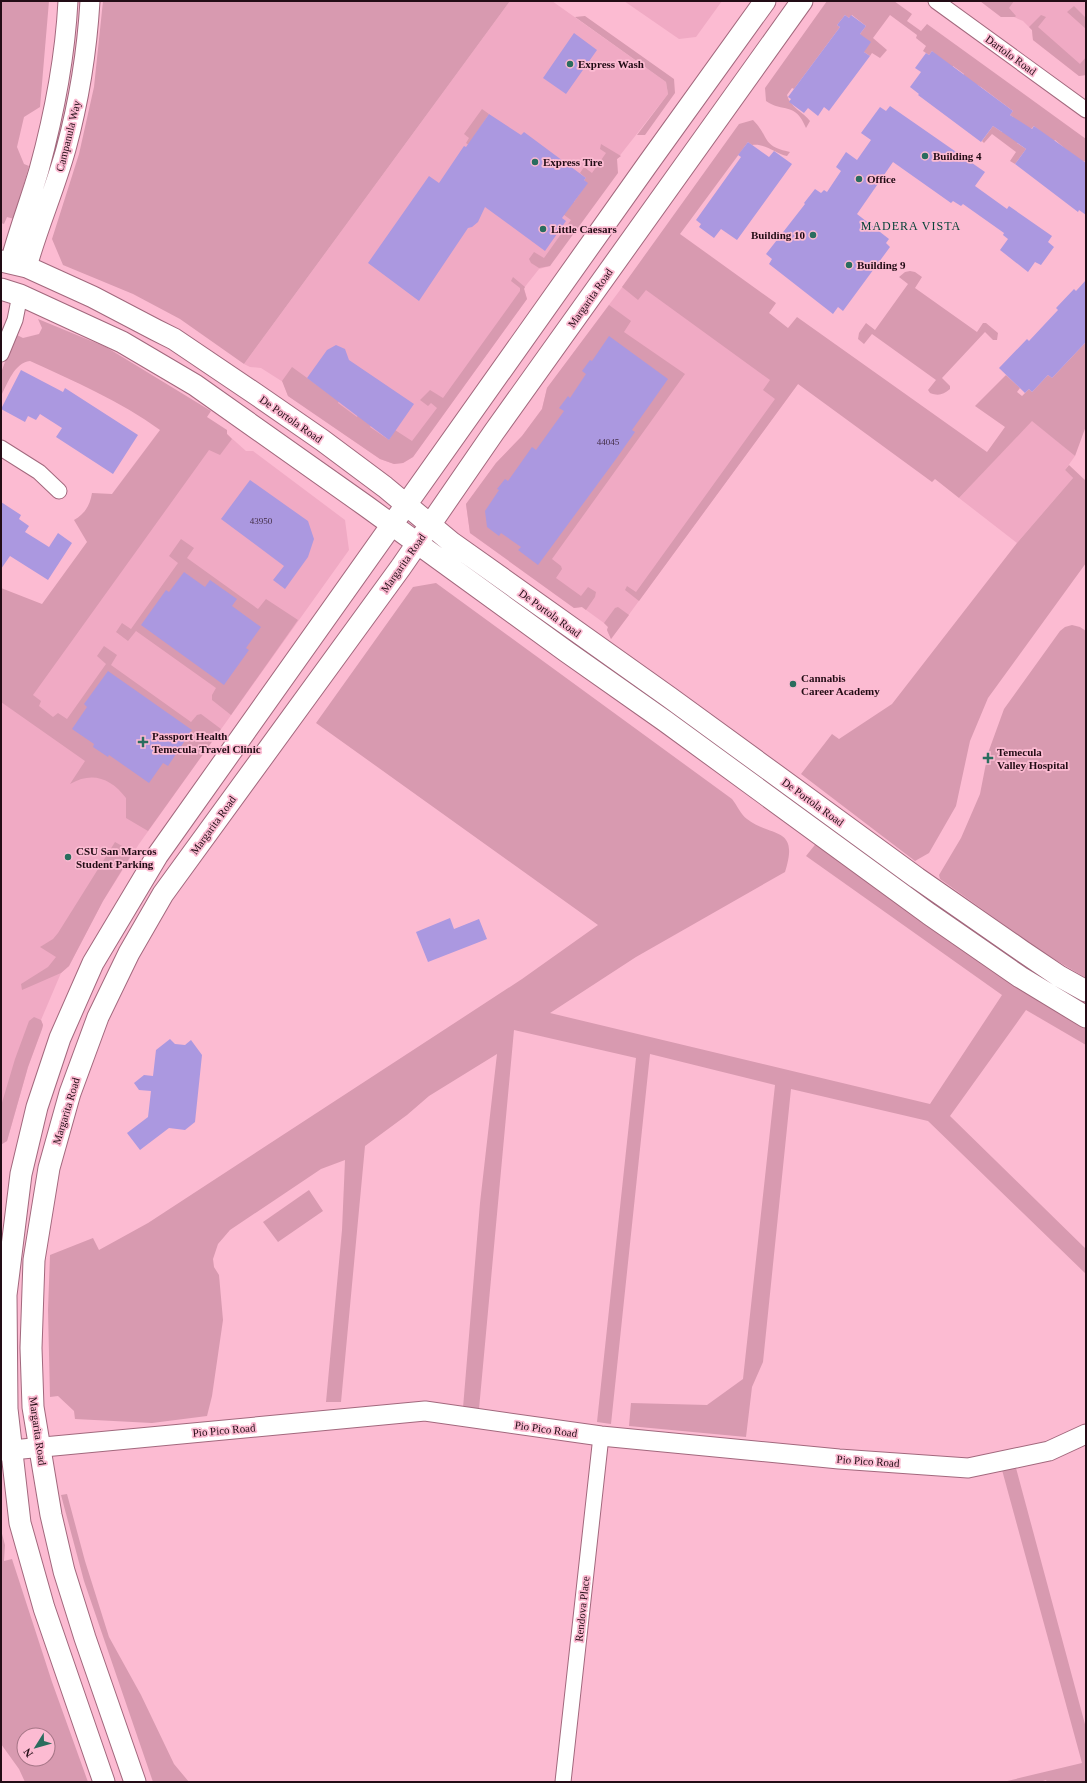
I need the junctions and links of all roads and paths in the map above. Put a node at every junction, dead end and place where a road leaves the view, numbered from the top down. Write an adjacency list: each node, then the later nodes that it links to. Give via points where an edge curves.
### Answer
1 (68, 1): 7 (street, Campanula Way, via 61,70 53,110 38,171 17,236)
2 (90, 1): 7 (street, Campanula Way, via 83,70 58,177)
3 (765, 1): 12 (main road)
4 (802, 1): 14 (main road, Margarita Road)
5 (936, 1): 6 (street, Dartolo Road)
6 (1086, 110)
7 (13, 264): 8 (main road); 12 (main road, De Portola Road, via 93,297 174,339 322,440)
8 (6, 293): 9 (street, via 15,320); 13 (main road, De Portola Road, via 122,342 195,385)
9 (1, 354)
10 (1, 448): 11 (street, via 39,472)
11 (59, 491)
12 (406, 504): 13 (main road); 14 (main road, De Portola Road)
13 (391, 525): 15 (main road, De Portola Road); 17 (main road)
14 (430, 525): 15 (main road, Margarita Road); 18 (main road, De Portola Road)
15 (417, 544): 16 (main road, De Portola Road); 19 (main road, Margarita Road, via 164,894)
16 (754, 786): 18 (main road, via 769,789 788,800 898,880 908,881); 21 (main road, De Portola Road, via 976,947)
17 (157, 856): 19 (main road, via 161,865 160,877 135,918); 25 (main road, via 93,963 60,1038 37,1107 21,1174 6,1295)
18 (917, 878): 20 (main road, De Portola Road, via 1028,955)
19 (129, 953): 24 (main road, Margarita Road, via 98,1017 70,1093 49,1168 34,1260 31,1348 33,1407)
20 (1086, 991)
21 (1086, 1017)
22 (1086, 1434): 23 (street, Pio Pico Road, via 1049,1451 968,1468 839,1459)
23 (601, 1436): 24 (street, Pio Pico Road, via 425,1411); 28 (street, Rendova Place)
24 (40, 1447): 25 (street, Pio Pico Road); 27 (main road, Margarita Road, via 51,1515 64,1571)
25 (6, 1451): 26 (main road, via 20,1523 42,1601)
26 (104, 1782)
27 (135, 1782)
28 (563, 1782)

